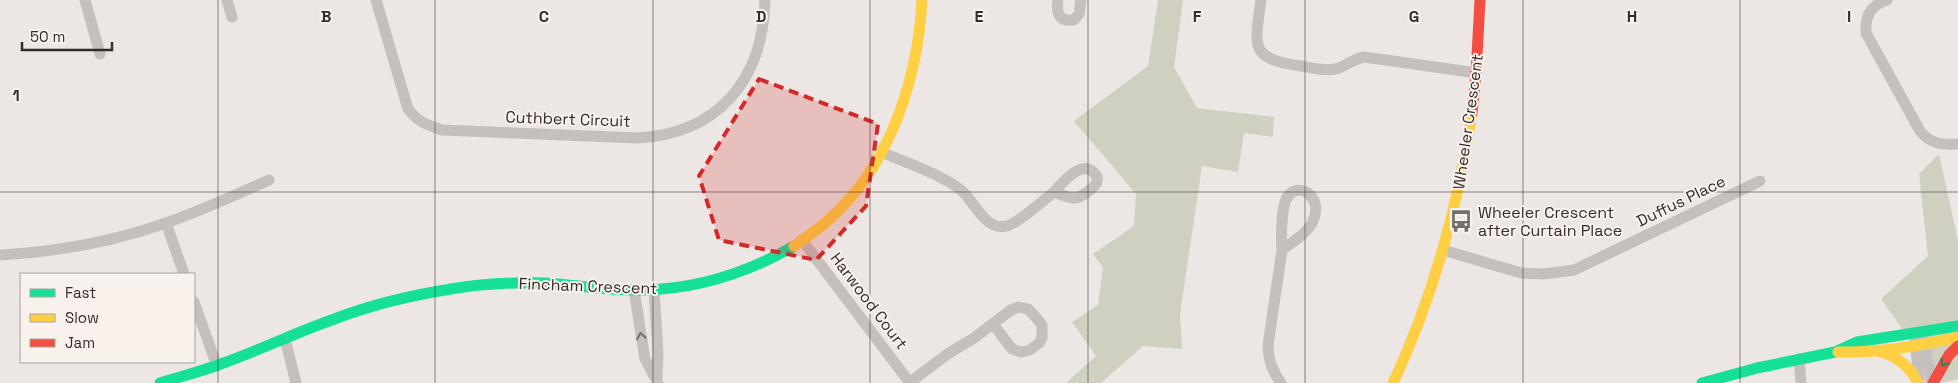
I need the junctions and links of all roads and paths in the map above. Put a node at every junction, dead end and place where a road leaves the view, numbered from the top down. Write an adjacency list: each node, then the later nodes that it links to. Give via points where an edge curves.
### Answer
1 (86, 0): 12 (street)
2 (227, 0): 11 (street)
3 (376, 0): 4 (street, Cuthbert Circuit, via 408,109 425,125 442,130 638,138 690,128 730,100 754,56)
4 (765, 0)
5 (922, 0): 15 (street, Fincham Crescent, via 920,35 910,78)
6 (1058, 0): 7 (street, via 1057,12 1067,21 1074,20 1079,14)
7 (1080, 0)
8 (1261, 0): 13 (street, via 1256,36 1259,48 1267,58 1280,63 1324,70 1364,57)
9 (1480, 0): 13 (street, Wheeler Crescent)
10 (1887, 0): 14 (street, via 1872,8 1865,23 1866,33 1926,139 1940,145)
11 (232, 17)
12 (100, 54)
13 (1477, 73): 22 (street, Wheeler Crescent, via 1465,163)
14 (1958, 144)
15 (881, 152): 18 (street, via 950,182 964,192 986,220 994,225 1012,224); 20 (street, Fincham Crescent, via 858,189 838,211)
16 (269, 180): 19 (street)
17 (1760, 182): 22 (street, Duffus Place, via 1574,270 1549,274 1521,272)
18 (1054, 192)
19 (166, 223): 23 (street, via 93,244); 24 (street)
20 (802, 240): 26 (street, Fincham Crescent, via 744,272 705,284); 42 (street, Harwood Court)
21 (1282, 250): 21 (street, via 1286,200 1289,194 1303,191 1316,201 1313,222 1308,230); 43 (street, via 1268,345 1268,358)
22 (1443, 250): 39 (street, Wheeler Crescent)
23 (0, 255)
24 (184, 273)
25 (634, 290): 26 (street, Fincham Crescent); 31 (street, Fincham Crescent, via 555,283 452,288 354,312); 38 (street, one-way to 25, via 645,359)
26 (654, 290): 38 (street)
27 (195, 305): 37 (street)
28 (993, 324): 28 (street, Harwood Court, via 1012,349 1022,352 1030,350 1042,338 1042,325 1028,309 1019,307 1011,310); 42 (street, Harwood Court)
29 (1958, 326): 32 (street)
30 (1958, 337): 32 (street)
31 (285, 339): 37 (street, Fincham Crescent); 41 (street)
32 (1919, 339): 34 (street); 35 (street, via 1857,342); 46 (street); 47 (street)
33 (1958, 346): 47 (street, one-way to 47)
34 (1878, 350): 35 (street); 46 (street, via 1905,365)
35 (1835, 352): 36 (street)
36 (1799, 359): 44 (street); 45 (street)
37 (216, 366): 40 (street, Fincham Crescent)
38 (657, 381)
39 (1397, 382)
40 (160, 383)
41 (296, 383)
42 (910, 383)
43 (1281, 383)
44 (1702, 383)
45 (1802, 383)
46 (1919, 383)
47 (1932, 383)

